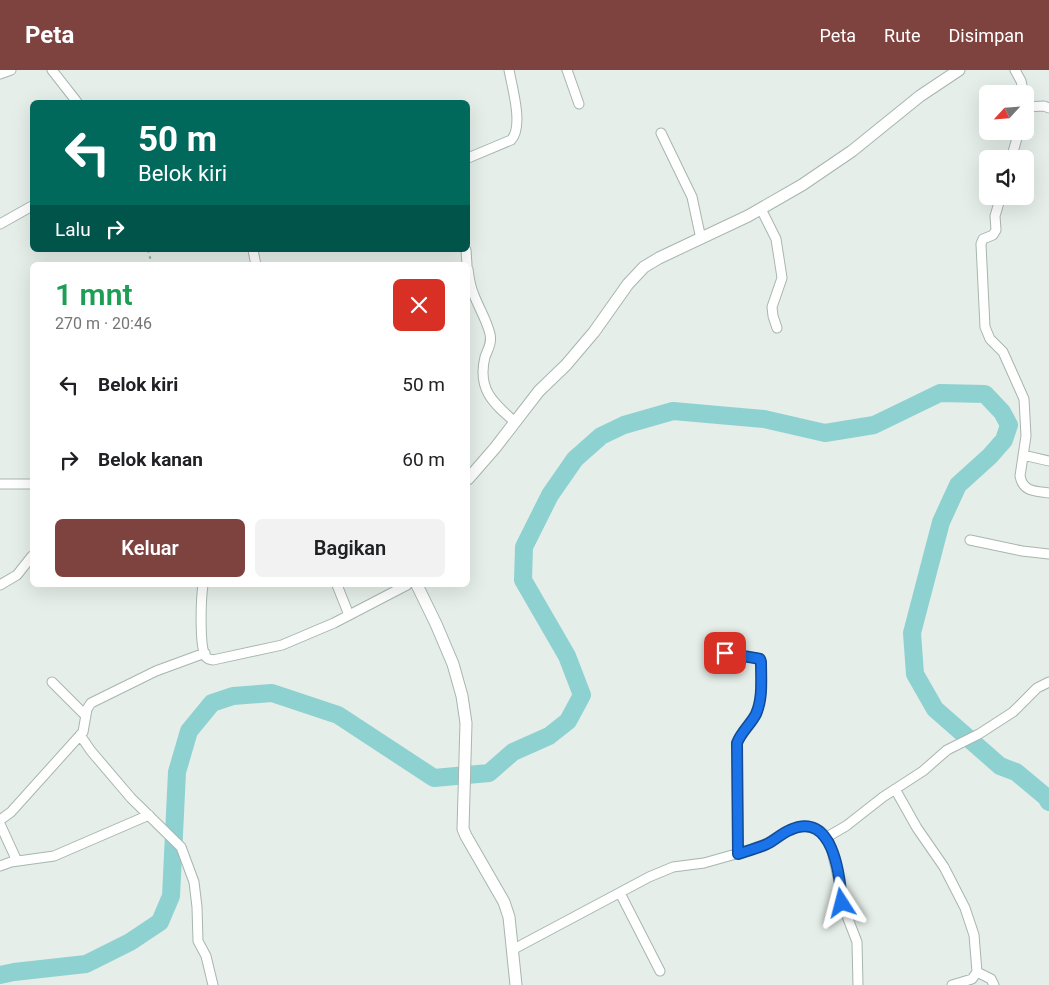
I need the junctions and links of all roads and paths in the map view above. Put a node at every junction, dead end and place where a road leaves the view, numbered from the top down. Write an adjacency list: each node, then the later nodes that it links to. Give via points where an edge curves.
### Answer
1 (11, 70): 7 (street)
2 (52, 70): 9 (street)
3 (509, 70): 14 (street, via 517,118 514,137)
4 (567, 70): 10 (street)
5 (959, 70): 17 (street, via 920,96 852,151)
6 (1015, 70): 8 (street)
7 (0, 74)
8 (1022, 85)
9 (75, 100)
10 (578, 104)
11 (1034, 106): 12 (street)
12 (1049, 108)
13 (661, 133): 19 (street, via 692,197)
14 (470, 157)
15 (998, 205): 23 (street, via 995,233 983,239 981,244 985,327 1003,352 1024,399 1026,436)
16 (30, 207): 18 (street)
17 (761, 209): 19 (street); 21 (street, via 776,239 782,278 772,307)
18 (0, 224)
19 (701, 239): 22 (street, via 652,261 635,276 594,332)
20 (470, 280): 22 (street, via 491,343 483,370 485,387 493,403)
21 (777, 328)
22 (515, 422): 25 (street)
23 (1023, 455): 24 (street); 28 (street, via 1020,476 1024,487)
24 (1049, 460)
25 (470, 477)
26 (0, 484): 27 (street)
27 (30, 484)
28 (1049, 494)
29 (970, 540): 30 (street)
30 (1049, 554)
31 (30, 559): 32 (street, via 17,575)
32 (0, 585)
33 (203, 587): 38 (street)
34 (338, 587): 37 (street)
35 (403, 587): 37 (street)
36 (418, 587): 53 (street, via 453,664 462,696 466,723 462,823 466,836 504,902)
37 (349, 615): 38 (street, via 270,648 220,659 208,659)
38 (204, 653): 42 (street, via 156,671 91,702)
39 (717, 653): 49 (street, via 760,659 761,662 761,698 756,714 737,743)
40 (52, 682): 42 (street)
41 (1049, 682): 44 (street, via 1037,688 1013,712 980,734 947,750)
42 (86, 716): 43 (street)
43 (80, 735): 45 (street, via 131,798); 46 (street, via 11,812)
44 (895, 790): 48 (street); 55 (street, via 944,867 965,908 974,935)
45 (149, 815): 50 (street, via 54,856); 56 (street, via 181,847 194,882 198,941 206,956)
46 (0, 820)
47 (0, 824): 50 (street)
48 (827, 838): 49 (street, via 819,830 804,826); 58 (street, via 834,857 842,903 857,942)
49 (738, 854): 52 (street, via 673,867)
50 (17, 861): 51 (street)
51 (0, 866)
52 (620, 893): 53 (street); 54 (street)
53 (512, 950): 57 (street)
54 (660, 970)
55 (977, 972): 59 (street, via 972,979); 60 (street, via 991,979)
56 (212, 985)
57 (516, 985)
58 (858, 985)
59 (952, 985)
60 (994, 985)

